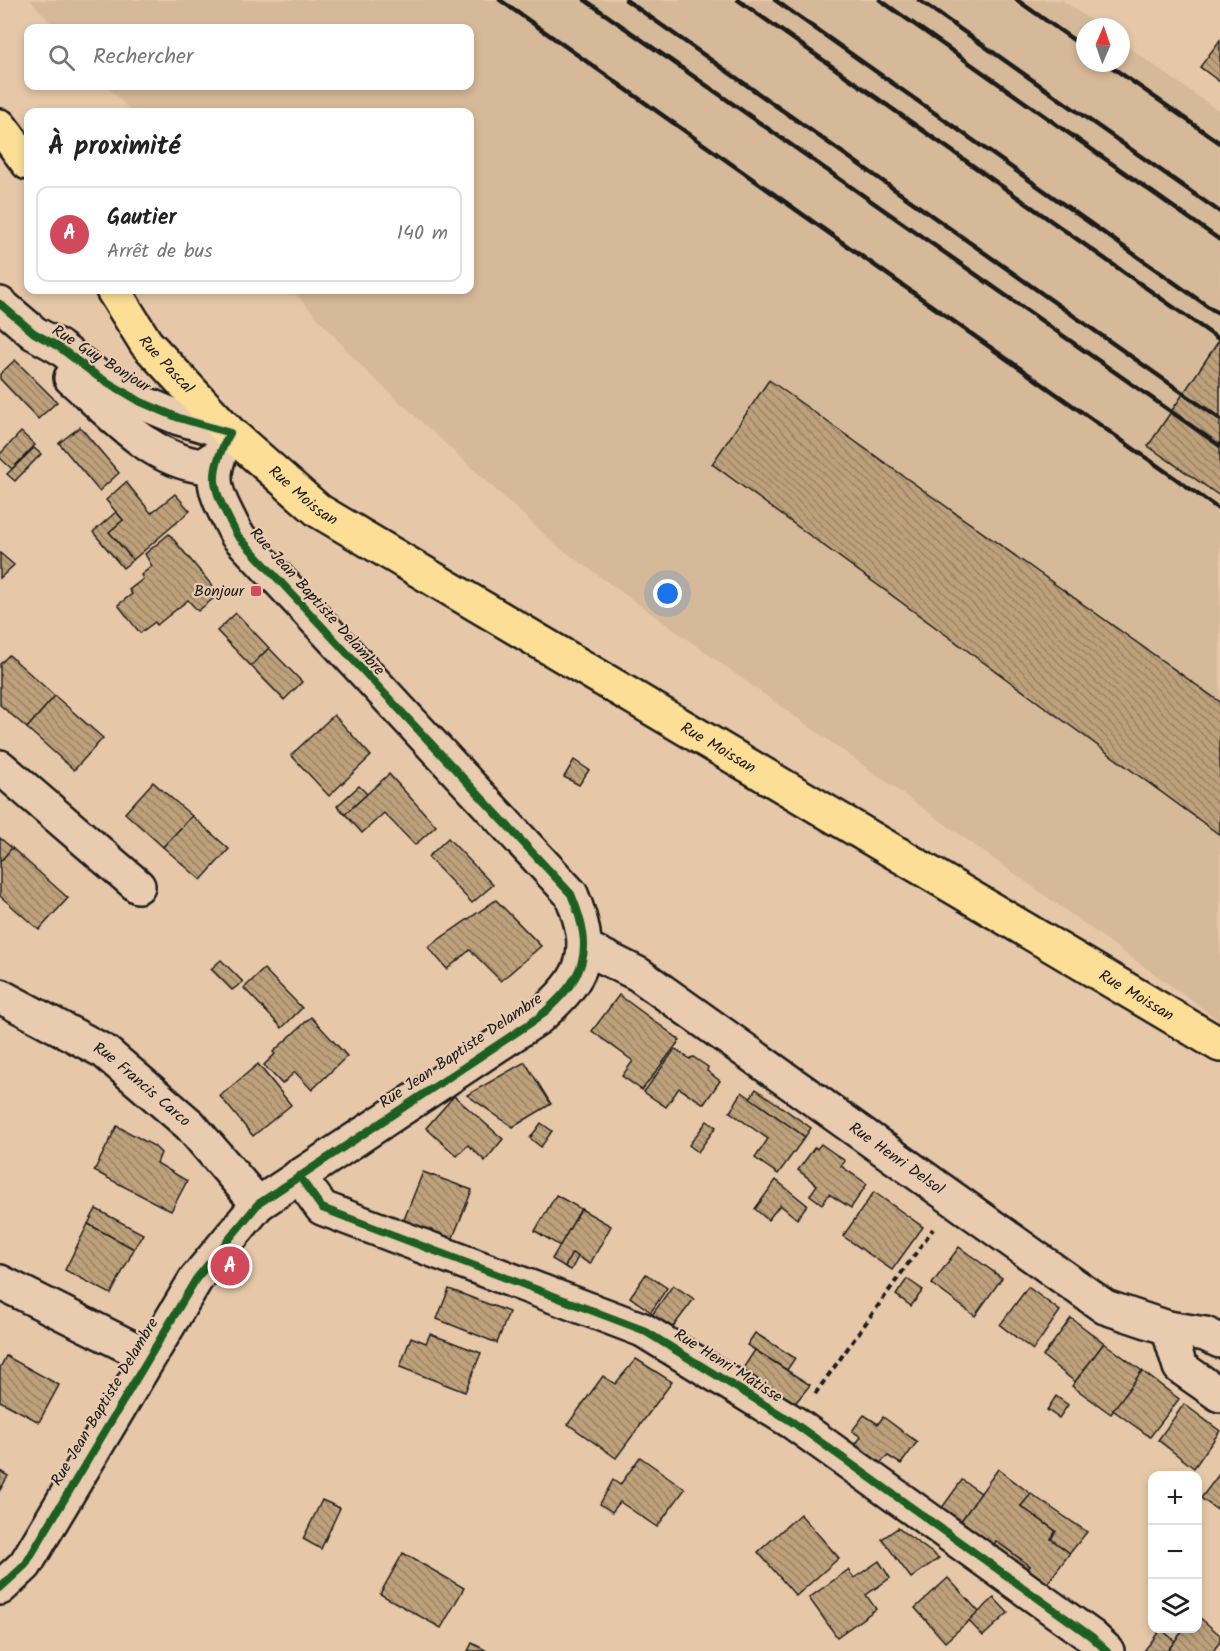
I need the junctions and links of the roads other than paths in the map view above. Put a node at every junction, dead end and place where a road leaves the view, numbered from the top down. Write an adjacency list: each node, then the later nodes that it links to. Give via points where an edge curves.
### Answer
1 (0, 126): 2 (main road)
2 (24, 158)
3 (115, 294): 5 (main road, Rue Pascal, via 146,343)
4 (0, 304): 5 (street, Rue Guy Bonjour, via 34,333 97,376)
5 (223, 444): 8 (street, Rue Jean Baptiste Delambre, via 215,491 237,535 571,894 581,918); 10 (main road, Rue Moissan, via 319,511)
6 (0, 767): 7 (street)
7 (138, 886)
8 (584, 947): 11 (street, Rue Jean Baptiste Delambre, via 581,970 564,995 538,1018); 14 (street, Rue Henri Delsol, via 638,974 1105,1307)
9 (0, 996): 12 (street, Rue Francis Carco, via 105,1052 190,1125)
10 (1220, 1045)
11 (299, 1176): 12 (street, Rue Jean Baptiste Delambre); 19 (street, Rue Henri Matisse, via 322,1208 643,1330 794,1424)
12 (258, 1204): 16 (street, Rue Jean Baptiste Delambre, via 195,1279)
13 (0, 1282): 16 (street)
14 (1168, 1328): 15 (street, Rue Henri Delsol); 17 (street, via 1180,1367)
15 (1220, 1341)
16 (148, 1356): 18 (street, Rue Jean Baptiste Delambre, via 25,1565)
17 (1220, 1395)
18 (0, 1588)
19 (1107, 1651)

